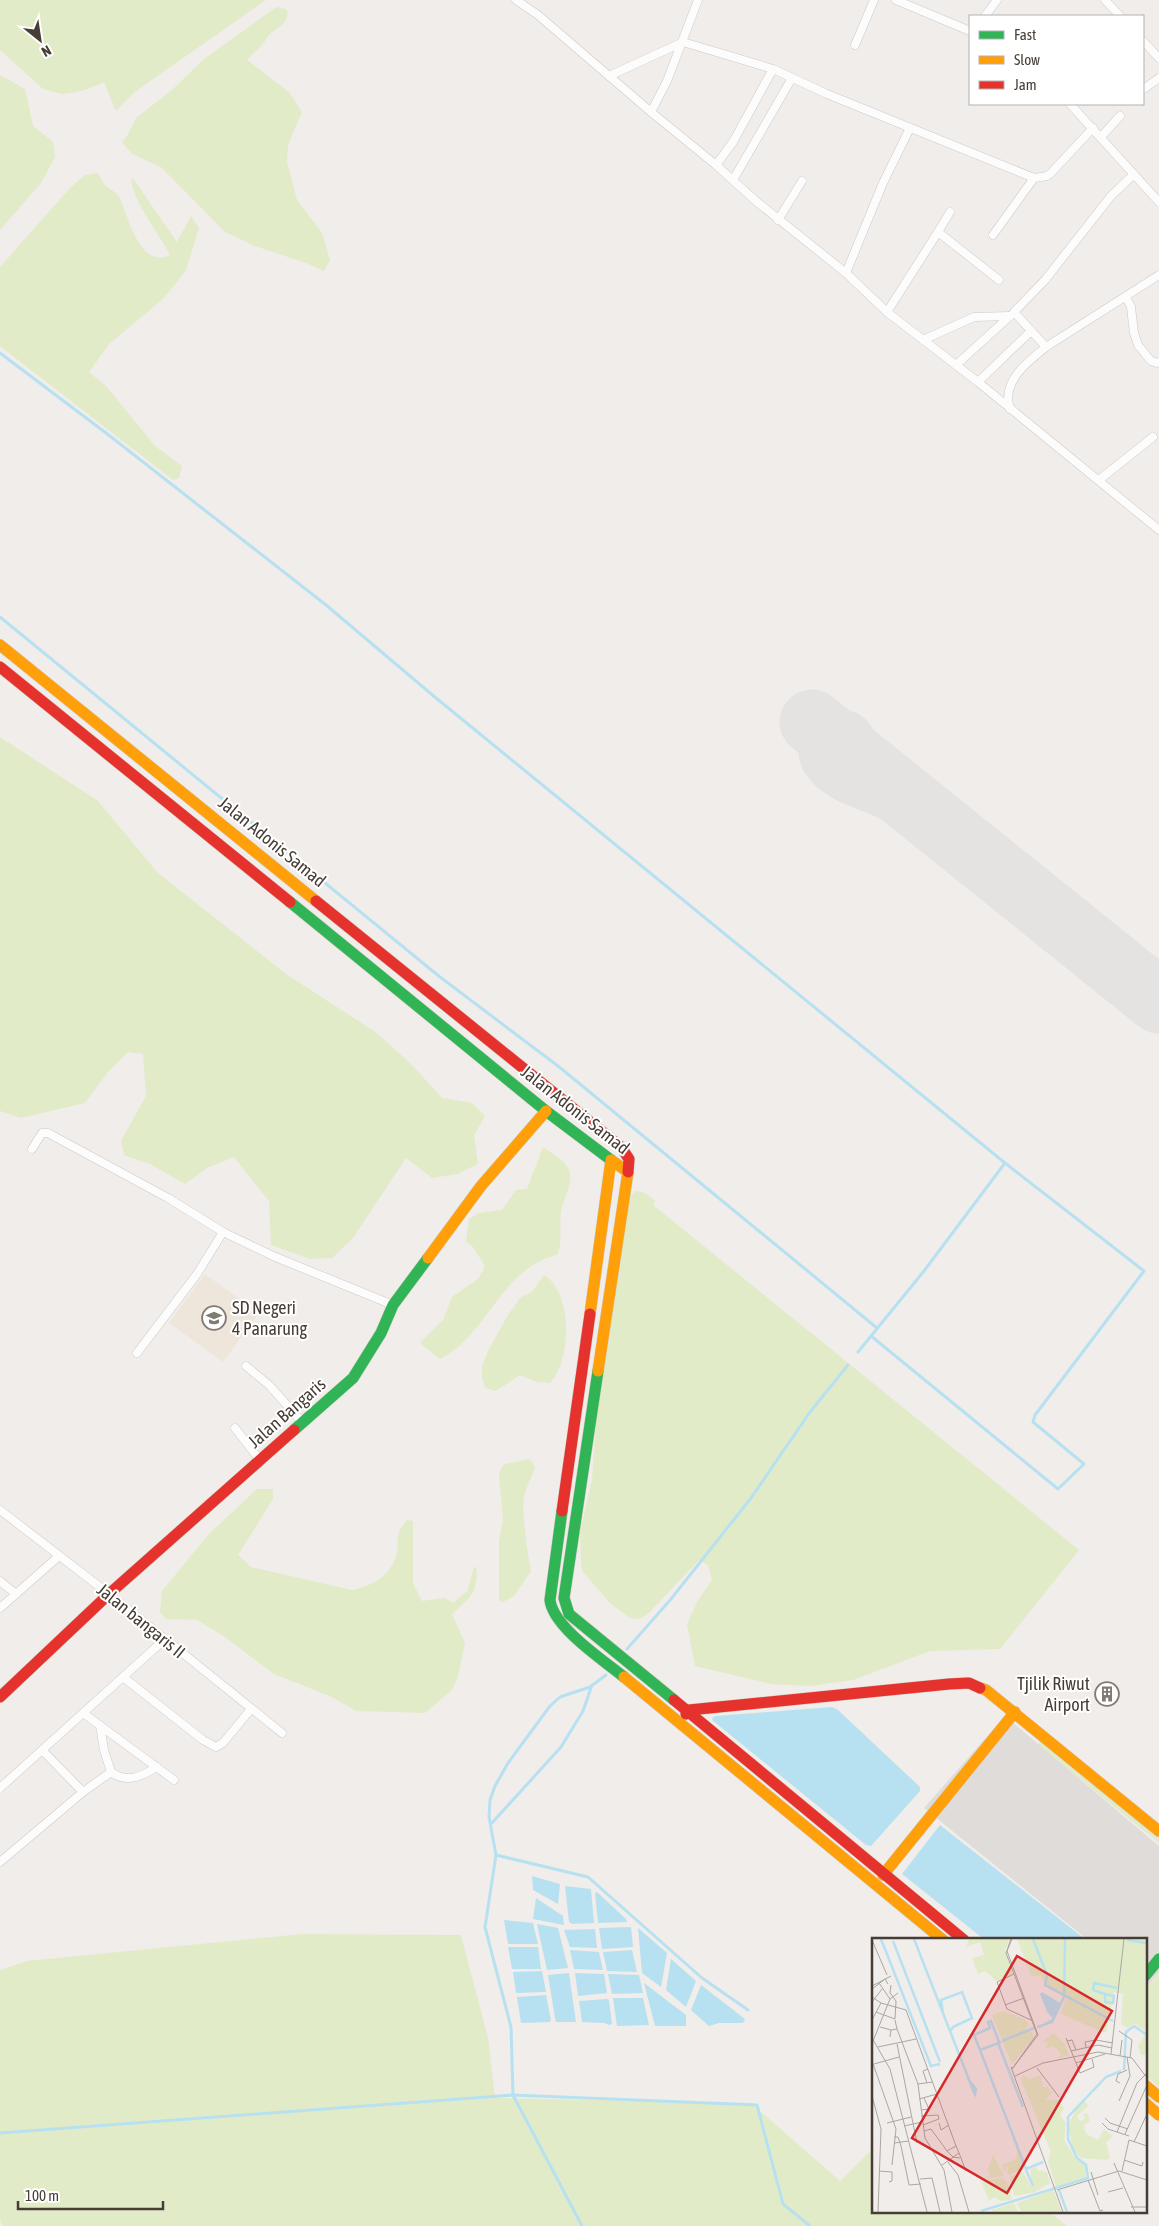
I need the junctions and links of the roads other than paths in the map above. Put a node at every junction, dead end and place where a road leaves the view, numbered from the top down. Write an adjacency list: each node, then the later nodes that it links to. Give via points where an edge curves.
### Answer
1 (516, 0): 15 (street)
2 (698, 0): 10 (street)
3 (874, 0): 12 (street)
4 (896, 0): 9 (street)
5 (997, 0): 7 (street)
6 (1105, 0): 8 (street)
7 (986, 15)
8 (1119, 15)
9 (969, 31)
10 (683, 42): 14 (street); 15 (street); 20 (street)
11 (1144, 42): 13 (street)
12 (855, 45)
13 (1159, 58)
14 (773, 69): 16 (street); 25 (street, via 733,142)
15 (609, 76): 20 (street)
16 (792, 78): 22 (street); 28 (street)
17 (1159, 78): 18 (street)
18 (1145, 88)
19 (1071, 105): 23 (street)
20 (651, 112): 25 (street)
21 (1120, 116): 24 (street)
22 (910, 128): 27 (street); 35 (street)
23 (1094, 128): 24 (street); 27 (street, via 1051,173)
24 (1101, 136): 26 (street)
25 (716, 165): 28 (street)
26 (1133, 175): 30 (street); 40 (street, via 1111,196 1045,280)
27 (1034, 178): 34 (street)
28 (733, 180): 32 (street)
29 (802, 182): 32 (street)
30 (1158, 197)
31 (950, 212): 33 (street)
32 (778, 220): 35 (street)
33 (938, 232): 37 (street); 39 (street)
34 (993, 235)
35 (846, 273): 39 (street)
36 (1159, 275): 38 (street)
37 (999, 280)
38 (1126, 297): 43 (street); 44 (street, via 1138,345 1151,361)
39 (887, 312): 42 (street)
40 (1012, 314): 41 (street); 42 (street, via 974,317); 45 (street)
41 (1031, 332): 43 (street); 46 (street)
42 (923, 340): 45 (street)
43 (1046, 347): 47 (street, via 1026,362 1008,388)
44 (1159, 362)
45 (956, 365): 46 (street)
46 (978, 382): 47 (street)
47 (1010, 409): 49 (street)
48 (1153, 437): 49 (street)
49 (1100, 480): 50 (street)
50 (1159, 530)
51 (0, 644): 53 (main road, Jalan Adonis Samad)
52 (0, 667): 54 (main road, Jalan Adonis Samad)
53 (403, 971): 54 (main road); 58 (main road, Jalan Adonis Samad, via 621,1147 629,1159)
54 (392, 984): 55 (main road, Jalan Adonis Samad)
55 (546, 1111): 57 (main road, Jalan Adonis Samad); 60 (main road, Jalan Bangaris, via 481,1186)
56 (32, 1149): 59 (street, via 42,1133 48,1133 168,1198)
57 (611, 1160): 58 (main road, Jalan Adonis Samad); 79 (main road, via 551,1609 560,1624)
58 (628, 1172): 76 (main road, via 564,1598 569,1614)
59 (223, 1232): 60 (street); 61 (street, via 197,1274)
60 (393, 1305): 63 (main road, Jalan Bangaris, via 381,1333 353,1378)
61 (137, 1353)
62 (246, 1366): 63 (street, via 269,1385)
63 (303, 1423): 65 (main road, Jalan Bangaris)
64 (235, 1428): 65 (street)
65 (259, 1459): 70 (main road, Jalan Bangaris)
66 (0, 1510): 67 (street, Jalan bangaris II)
67 (59, 1556): 69 (street); 70 (street, Jalan bangaris II)
68 (0, 1581): 69 (street)
69 (16, 1594): 71 (street)
70 (109, 1594): 72 (street, Jalan bangaris II); 74 (main road, Jalan Bangaris)
71 (0, 1608)
72 (164, 1640): 73 (street); 75 (street, Jalan bangaris II)
73 (123, 1677): 75 (street, via 216,1747); 78 (street)
74 (0, 1697)
75 (251, 1709): 81 (street, Jalan bangaris II)
76 (688, 1710): 77 (main road, via 969,1683 986,1690); 79 (main road); 90 (main road)
77 (1015, 1712): 88 (main road); 90 (main road)
78 (83, 1713): 80 (street); 82 (street)
79 (678, 1722): 91 (main road)
80 (100, 1725): 83 (street); 84 (street)
81 (282, 1733)
82 (42, 1750): 86 (street); 87 (street)
83 (157, 1767): 84 (street, via 136,1778 123,1778); 85 (street)
84 (111, 1772): 87 (street)
85 (174, 1780)
86 (0, 1788)
87 (83, 1792): 89 (street)
88 (1159, 1831)
89 (0, 1862)
90 (882, 1875): 92 (main road)
91 (941, 1938)
92 (961, 1938)
93 (1159, 1959): 94 (main road)
94 (1146, 1975)
95 (1146, 2086): 96 (main road)
96 (1159, 2096)
97 (1146, 2104): 98 (main road)
98 (1159, 2115)

